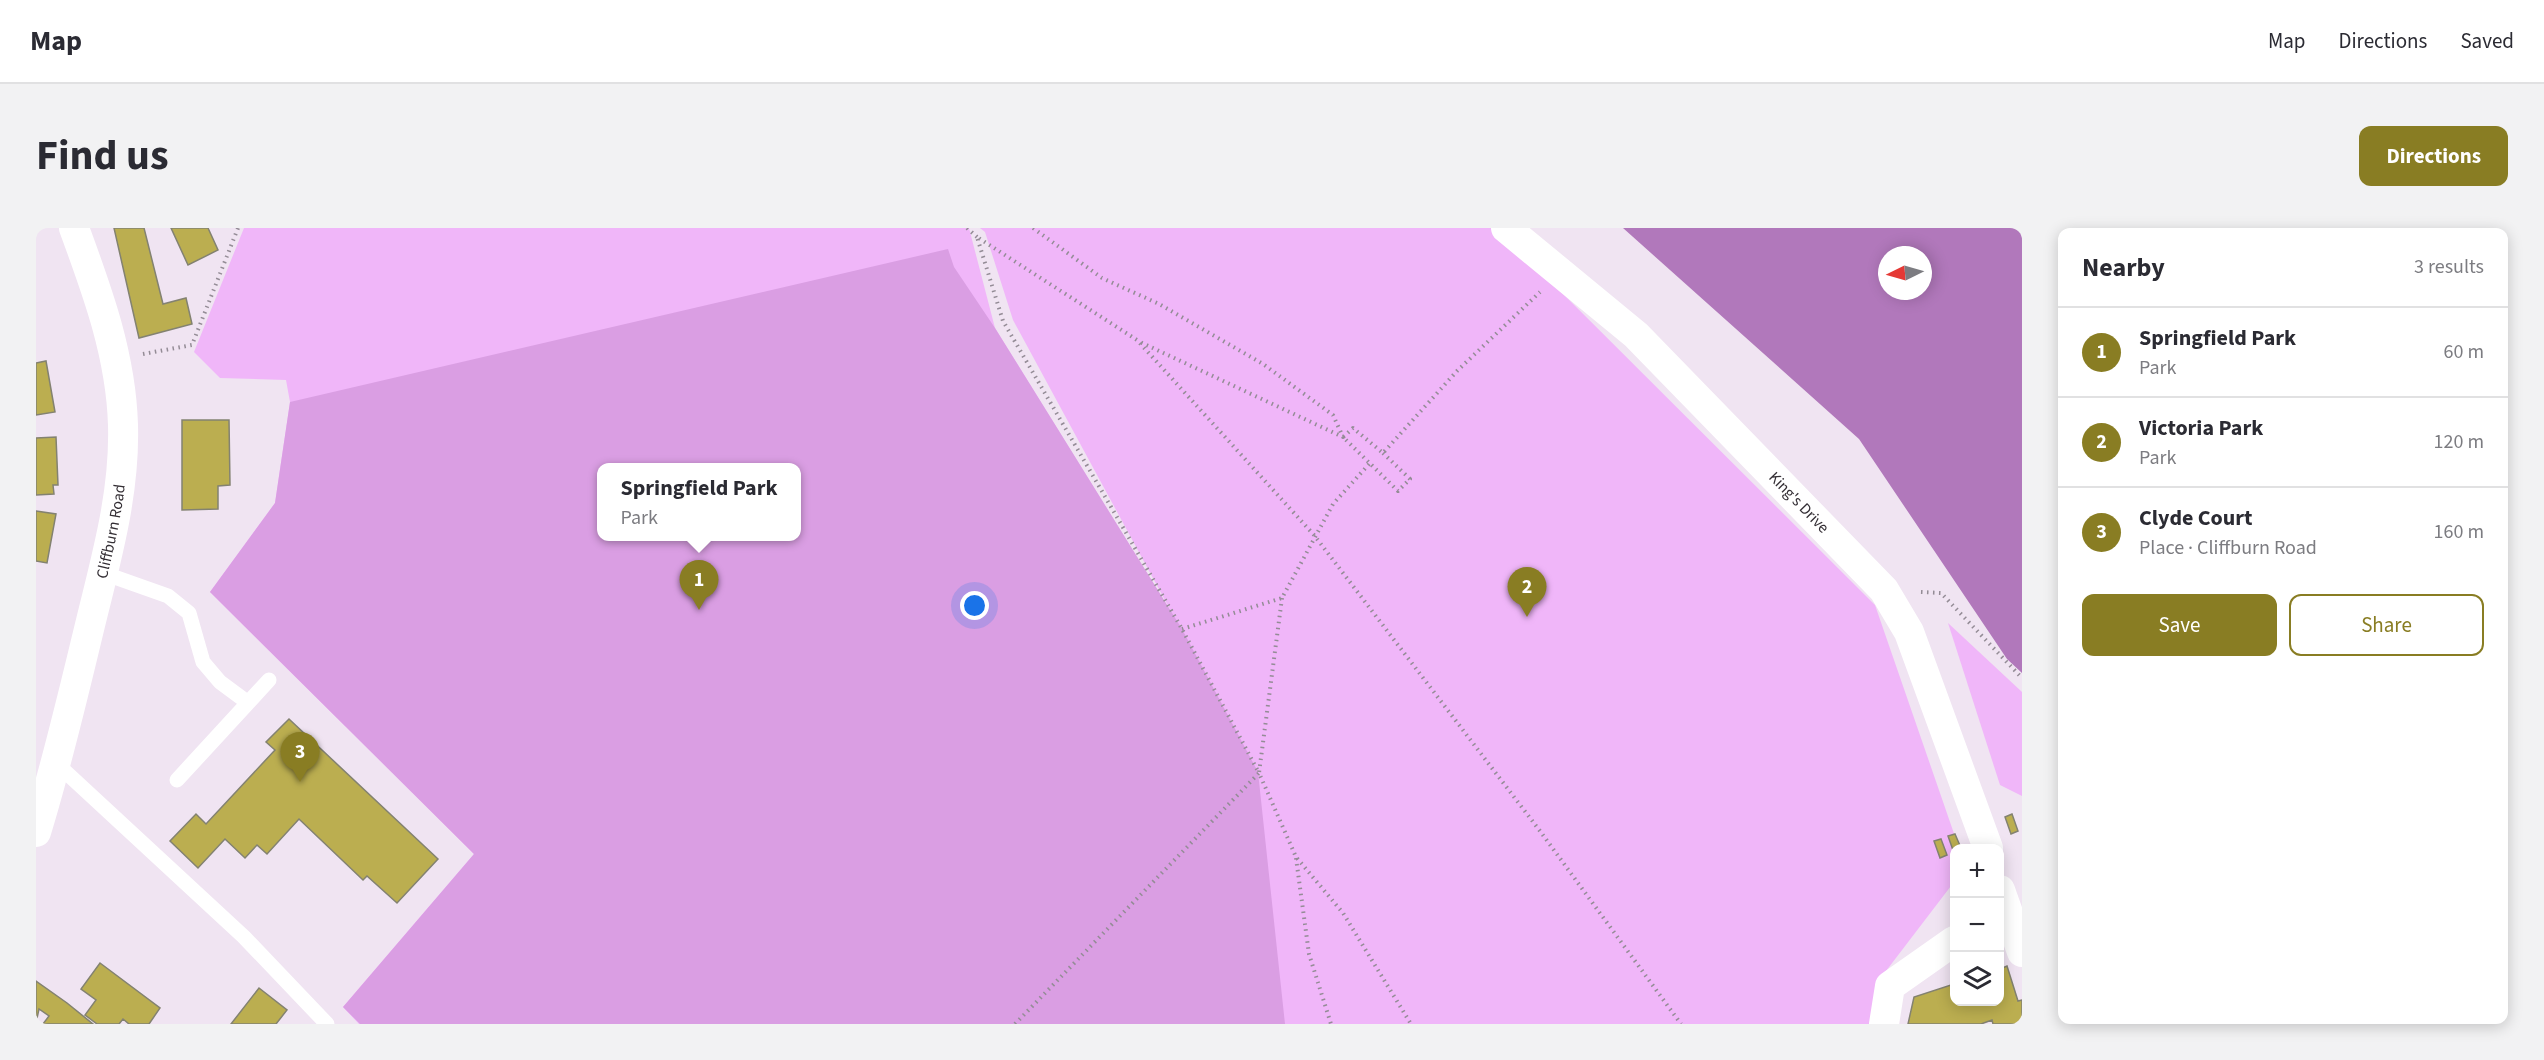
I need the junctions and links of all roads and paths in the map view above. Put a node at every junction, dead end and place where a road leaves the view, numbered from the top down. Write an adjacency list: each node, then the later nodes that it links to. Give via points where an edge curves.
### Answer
1 (74, 228): 9 (street, Cliffburn Road, via 106,315)
2 (238, 228): 9 (path, via 192,345)
3 (967, 228): 6 (path)
4 (1033, 228): 10 (path, via 1102,278 1159,304 1263,364 1333,415)
5 (1506, 228): 7 (street, King's Drive)
6 (977, 237): 8 (path); 17 (path, via 1003,321)
7 (1560, 273): 11 (path, via 1457,371); 15 (street, King's Drive, via 1636,335)
8 (1137, 340): 10 (path); 13 (path)
9 (116, 359): 14 (street, Cliffburn Road, via 123,424 121,493)
10 (1343, 437): 11 (path, via 1353,428); 12 (path)
11 (1383, 453): 12 (path, via 1410,479 1398,491)
12 (1370, 463): 13 (path, via 1333,504)
13 (1314, 535): 16 (path); 34 (path, via 1540,831)
14 (103, 573): 20 (lane, via 168,596 189,613 203,662 220,682); 21 (street, Cliffburn Road)
15 (1884, 590): 18 (path, via 1941,593); 25 (street, King's Drive, via 1909,632)
16 (1282, 598): 17 (path); 22 (path)
17 (1182, 629): 22 (path)
18 (2022, 678)
19 (269, 680): 20 (lane)
20 (248, 702): 23 (lane)
21 (57, 764): 24 (street, Cliffburn Road); 30 (lane, via 244,937)
22 (1259, 773): 26 (path); 31 (path)
23 (177, 780)
24 (36, 832)
25 (1987, 844)
26 (1296, 857): 32 (path, via 1310,954); 33 (path, via 1343,913)
27 (2006, 902): 29 (street)
28 (1950, 944): 35 (street, via 1890,986)
29 (2022, 952)
30 (327, 1024)
31 (1015, 1024)
32 (1331, 1024)
33 (1411, 1024)
34 (1681, 1024)
35 (1884, 1024)

